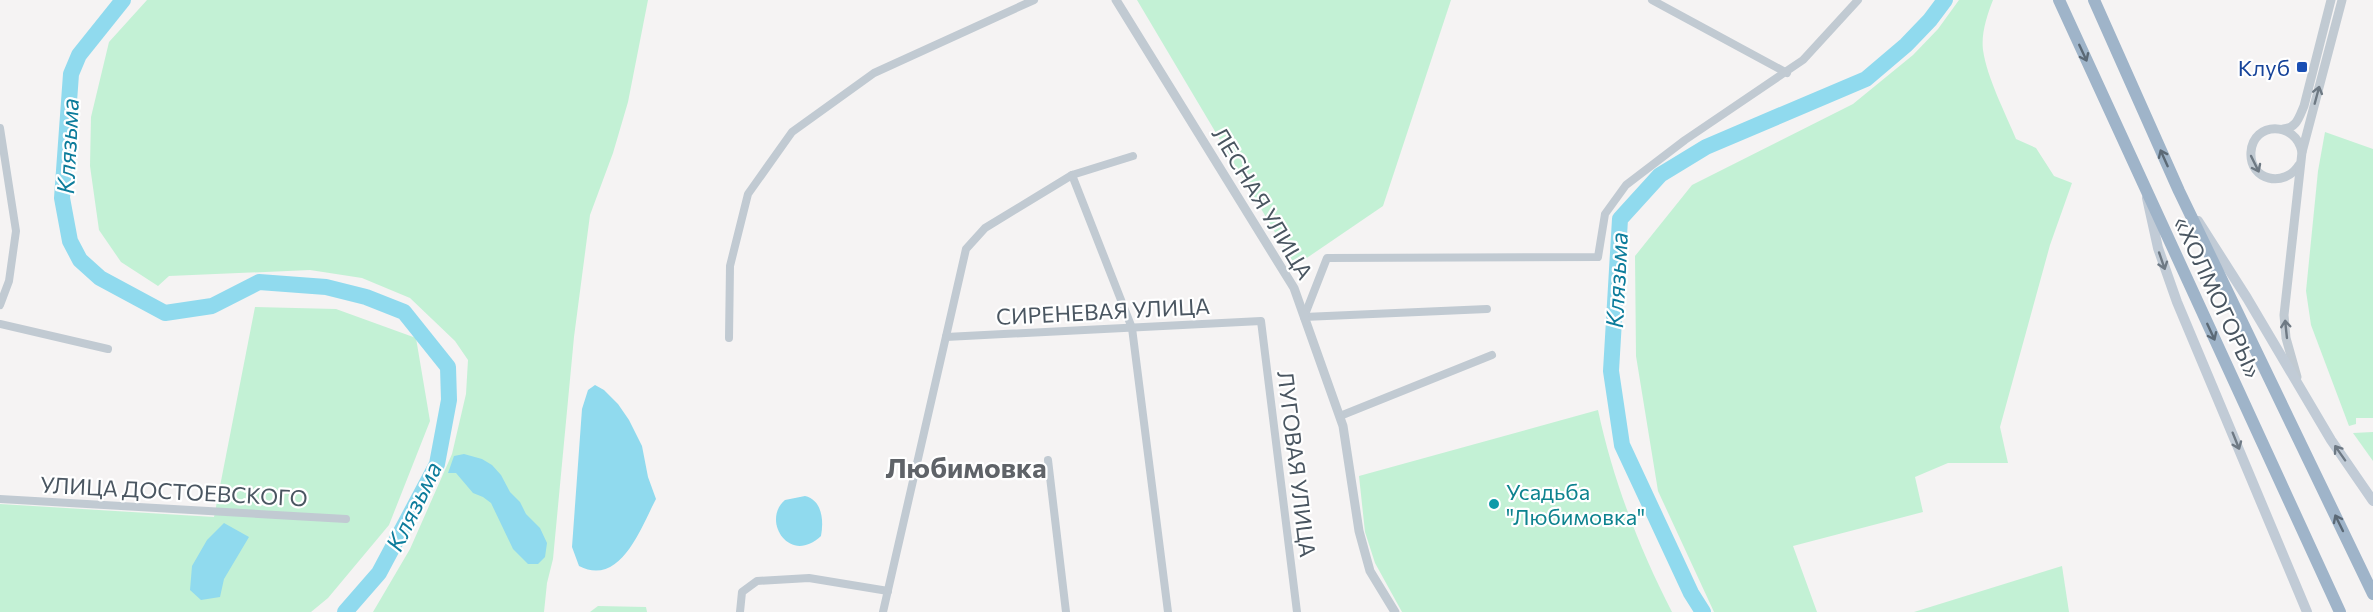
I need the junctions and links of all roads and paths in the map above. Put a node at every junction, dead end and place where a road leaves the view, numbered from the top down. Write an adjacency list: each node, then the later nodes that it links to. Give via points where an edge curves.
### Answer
1 (1034, 0): 24 (street, via 874,73 792,132 748,194 730,266)
2 (1116, 0): 19 (street, ЛЕСНАЯ УЛИЦА, via 1294,288)
3 (1652, 0): 9 (street)
4 (1858, 0): 9 (street)
5 (2059, 0): 15 (highway, «ХОЛМОГОРЫ», one-way to 15)
6 (2094, 0): 16 (highway, «ХОЛМОГОРЫ», one-way to 6)
7 (2331, 0): 11 (street, via 2304,106 2297,122)
8 (2342, 0): 13 (street, one-way to 8)
9 (1787, 73): 19 (street, via 1685,140 1626,185 1605,214 1598,257 1327,258)
10 (0, 128): 17 (street, via 16,231 9,281)
11 (2283, 129): 13 (street, via 2296,138); 13 (street, one-way to 13, via 2269,129 2256,138 2251,149 2252,164 2264,177 2274,180 2294,173)
12 (1133, 156): 14 (street)
13 (2301, 156): 27 (street, one-way to 13, via 2286,338 2284,315)
14 (1072, 175): 22 (street); 23 (street, via 985,228 966,249)
15 (2143, 184): 41 (main road, one-way to 41, via 2158,248 2177,302); 42 (highway, «ХОЛМОГОРЫ», one-way to 42)
16 (2179, 191): 27 (main road); 34 (highway, «ХОЛМОГОРЫ», one-way to 16)
17 (0, 305)
18 (1487, 309): 19 (street)
19 (1304, 317): 28 (street, ЛЕСНАЯ УЛИЦА)
20 (1261, 321): 22 (street, СИРЕНЕВАЯ УЛИЦА); 39 (street, ЛУГОВАЯ УЛИЦА)
21 (0, 324): 25 (street)
22 (1132, 328): 23 (street, СИРЕНЕВАЯ УЛИЦА); 38 (street)
23 (946, 337): 33 (street)
24 (729, 338)
25 (108, 349)
26 (1492, 355): 28 (street)
27 (2300, 386): 31 (main road, one-way to 27)
28 (1340, 416): 40 (street, ЛЕСНАЯ УЛИЦА, via 1359,531 1371,571)
29 (1048, 460): 37 (street)
30 (0, 499): 32 (street, УЛИЦА ДОСТОЕВСКОГО)
31 (2373, 501)
32 (346, 519)
33 (888, 591): 35 (street, via 809,578 757,581 742,592); 36 (street)
34 (2373, 594)
35 (740, 612)
36 (883, 612)
37 (1066, 612)
38 (1168, 612)
39 (1297, 612)
40 (1395, 612)
41 (2307, 612)
42 (2340, 612)

